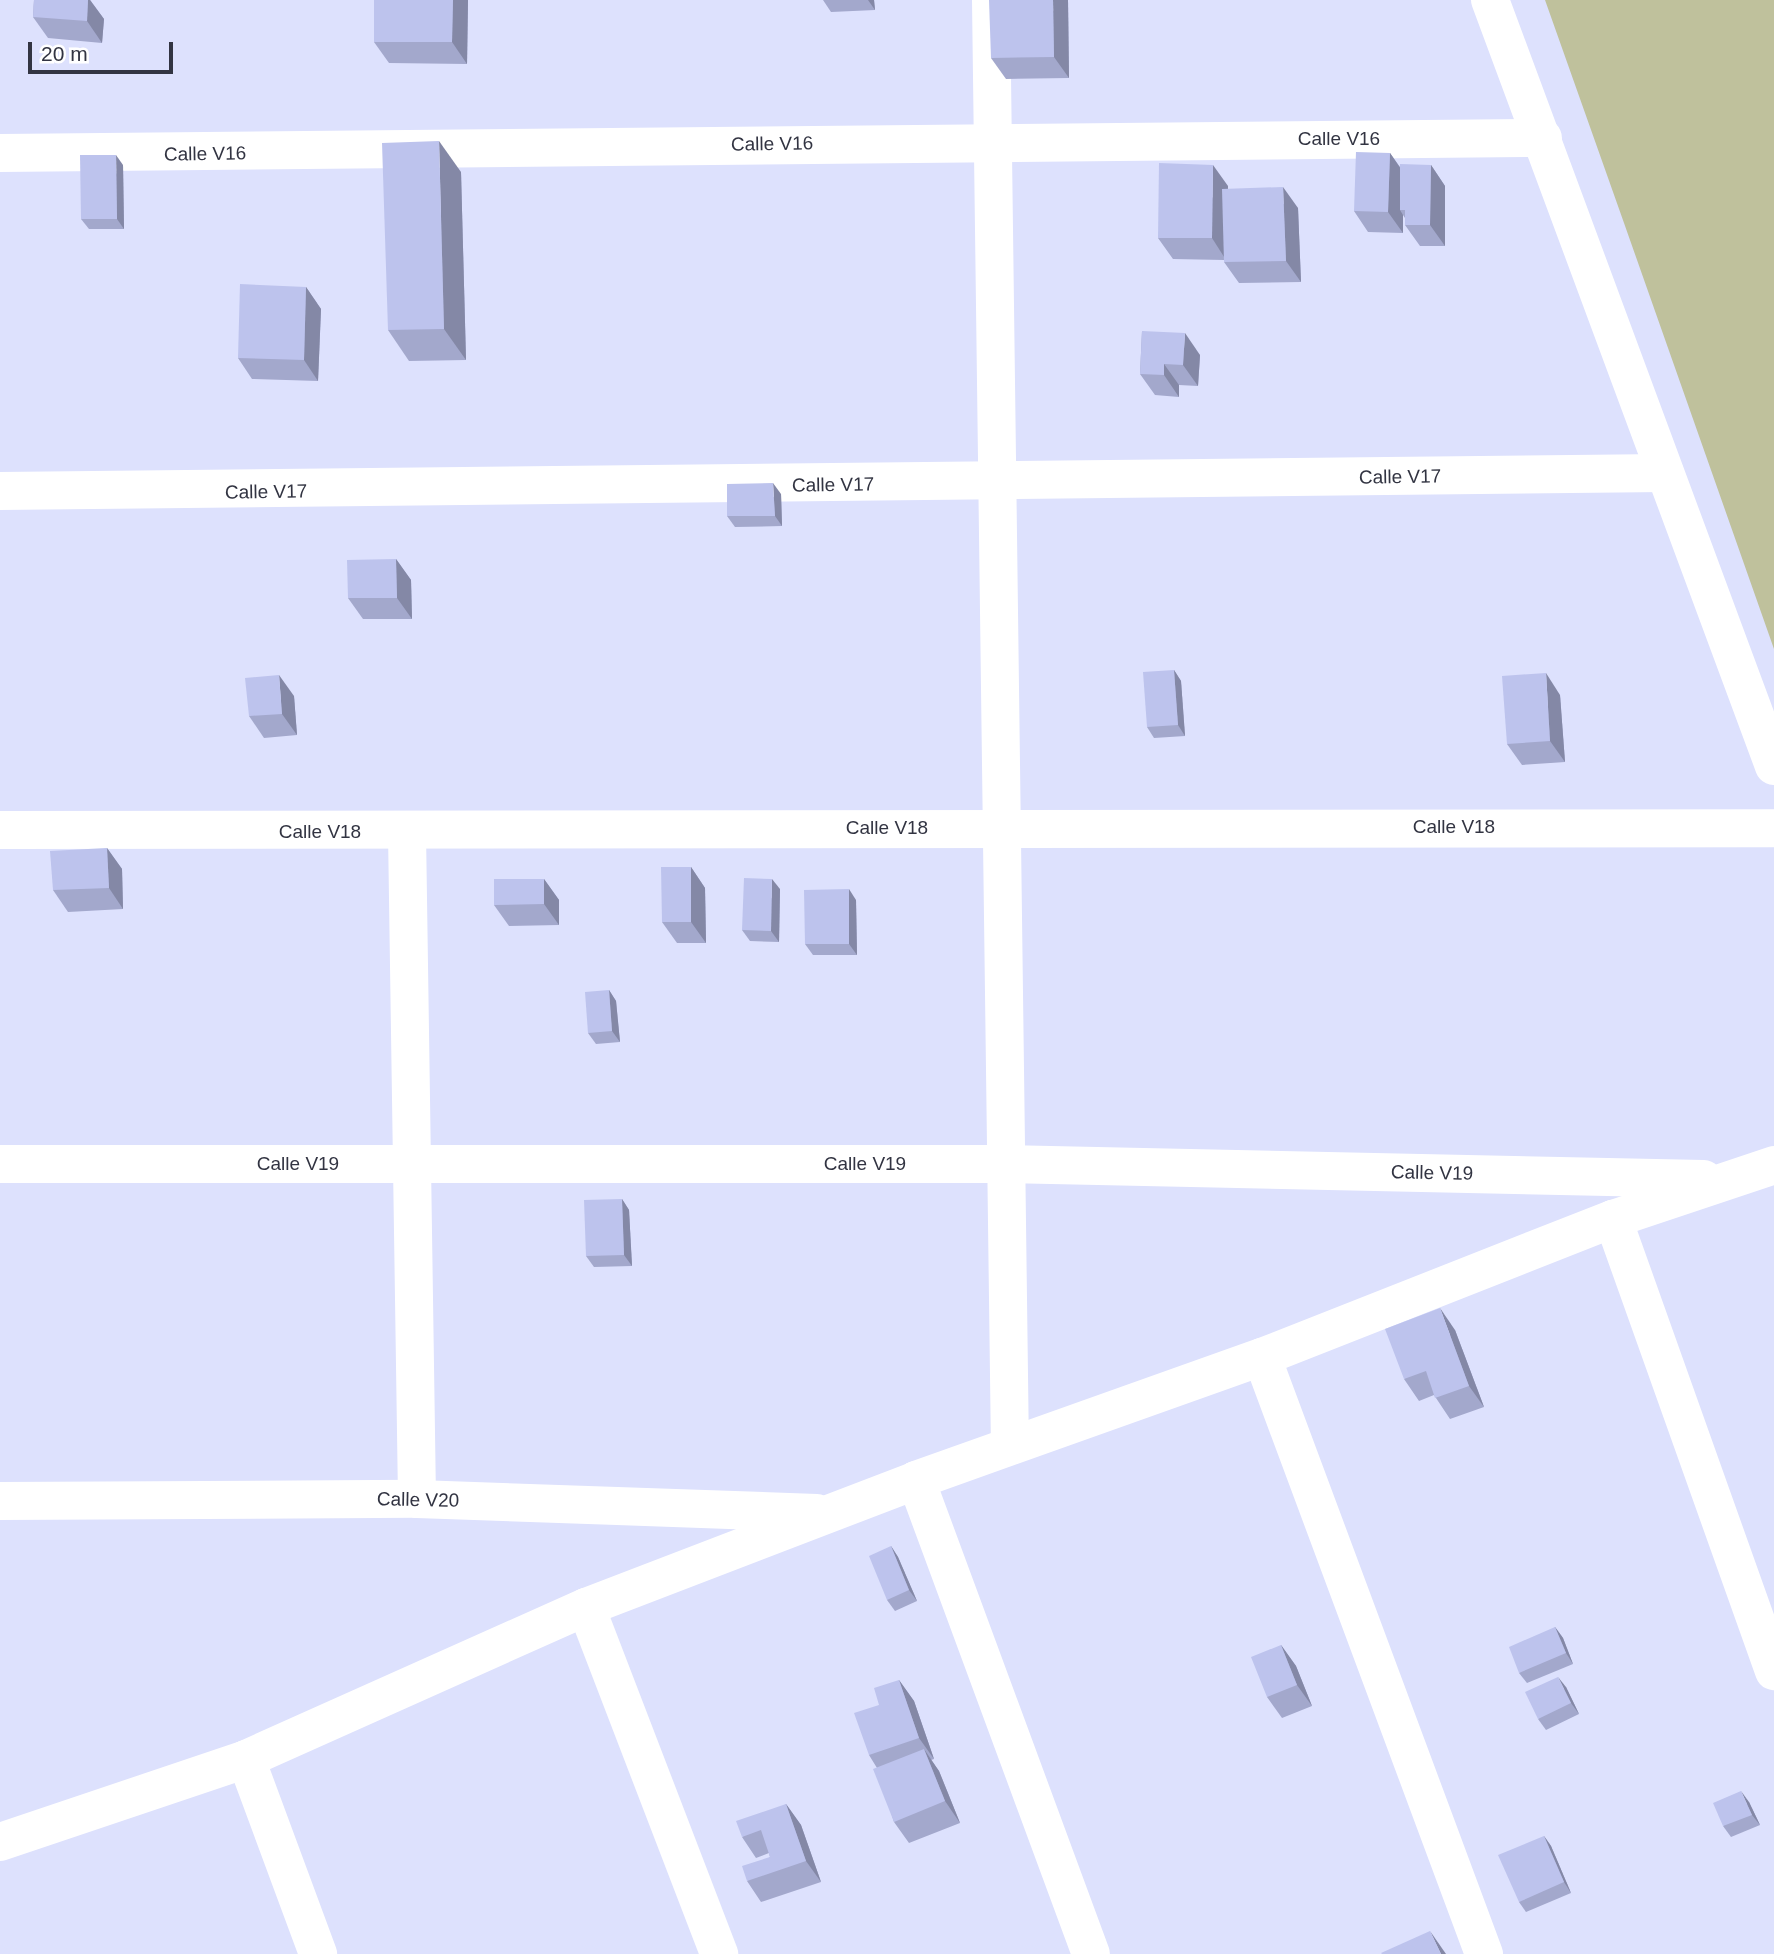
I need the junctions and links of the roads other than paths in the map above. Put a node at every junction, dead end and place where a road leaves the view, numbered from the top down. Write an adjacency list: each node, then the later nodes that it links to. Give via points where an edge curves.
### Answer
1 (991, 0): 4 (street)
2 (1490, 0): 3 (street)
3 (1543, 138): 4 (street, Calle V16); 6 (street)
4 (994, 140): 5 (street, Calle V16); 7 (street)
5 (0, 153)
6 (1665, 473): 7 (street, Calle V17); 9 (street)
7 (997, 484): 8 (street, Calle V17); 10 (street)
8 (0, 491)
9 (1774, 766)
10 (999, 827): 11 (street, Calle V18); 13 (street, Calle V18); 16 (street)
11 (1774, 828)
12 (0, 830): 13 (street, Calle V18)
13 (407, 832): 15 (street)
14 (0, 1164): 15 (street, Calle V19)
15 (409, 1164): 16 (street, Calle V19); 23 (street)
16 (1003, 1164): 18 (street, Calle V19); 21 (street)
17 (1774, 1165): 18 (street)
18 (1731, 1180): 19 (street)
19 (1613, 1219): 20 (street); 27 (street)
20 (1262, 1357): 21 (street); 33 (street)
21 (1010, 1446): 22 (street)
22 (916, 1480): 25 (street); 32 (street)
23 (417, 1499): 24 (street, Calle V20); 25 (street, Calle V20)
24 (0, 1501)
25 (836, 1514): 26 (street)
26 (586, 1607): 28 (street); 31 (street)
27 (1774, 1671)
28 (246, 1759): 29 (street); 30 (street)
29 (0, 1842)
30 (318, 1954)
31 (719, 1954)
32 (1091, 1954)
33 (1484, 1954)

